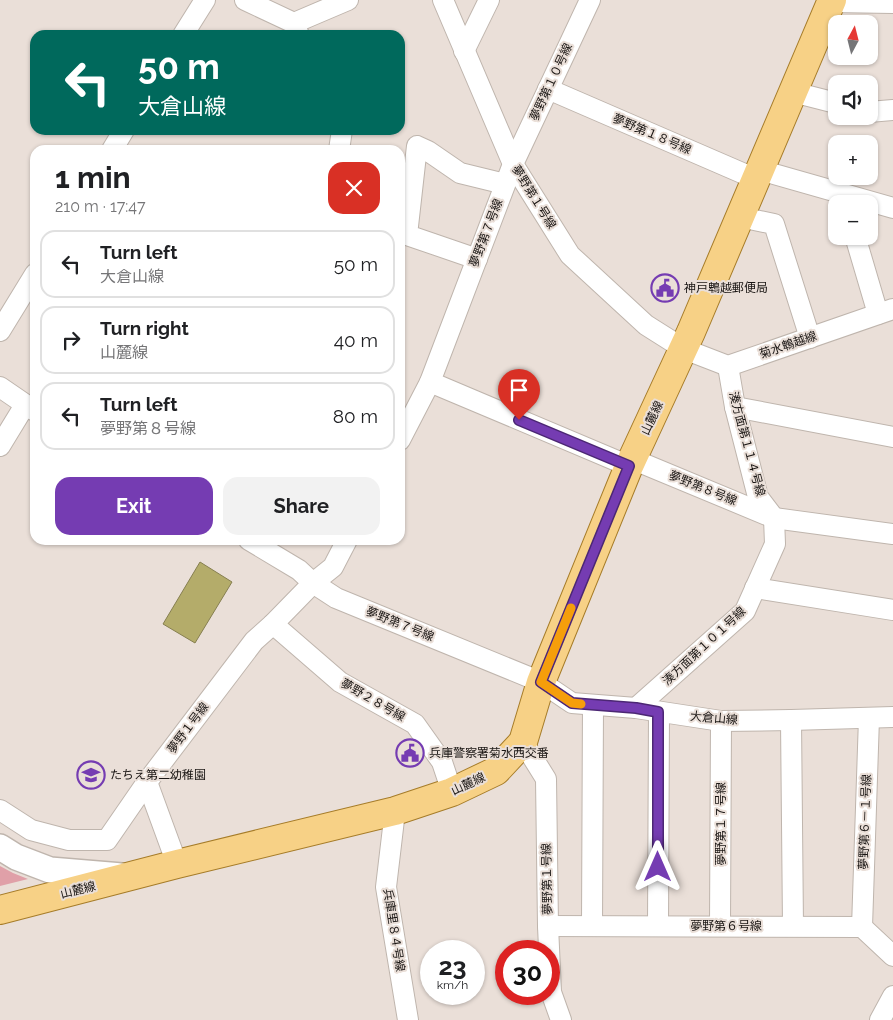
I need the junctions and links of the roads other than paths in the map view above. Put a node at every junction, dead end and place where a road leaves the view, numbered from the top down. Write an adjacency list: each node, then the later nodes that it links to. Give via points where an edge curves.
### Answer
1 (205, 0): 10 (street)
2 (245, 0): 9 (street)
3 (348, 0): 9 (street)
4 (443, 0): 11 (street, 夢野第１号線)
5 (489, 0): 11 (street)
6 (590, 0): 12 (street, 夢野第１０号線)
7 (832, 1): 8 (street); 13 (main road, 山麓線)
8 (893, 3)
9 (296, 29)
10 (186, 30)
11 (464, 51): 17 (street, 夢野第１号線)
12 (548, 89): 17 (street, 夢野第１０号線); 18 (street, 夢野第１８号線)
13 (793, 92): 14 (street); 18 (main road, 山麓線)
14 (828, 101)
15 (893, 110): 16 (street)
16 (878, 111)
17 (512, 164): 19 (street, 夢野第７号線); 30 (street, 夢野第１号線, via 570,255 646,325)
18 (758, 175): 20 (street, 夢野第１８号線); 23 (main road, 山麓線)
19 (505, 184): 25 (street, 夢野第７号線); 25 (street, via 460,173 417,146 407,234)
20 (830, 195)
21 (878, 205): 22 (street, 夢野第１８号線)
22 (893, 208)
23 (740, 217): 29 (street, via 774,224); 30 (main road, 山麓線)
24 (860, 245): 27 (street)
25 (476, 259): 32 (street, 夢野第７号線)
26 (30, 282): 28 (street)
27 (886, 312): 29 (street, 菊水鵯越線)
28 (0, 331)
29 (810, 338): 31 (street, 菊水鵯越線)
30 (684, 349): 31 (street); 39 (main road, 山麓線)
31 (728, 366): 34 (street, 湊方面第１１４号線)
32 (430, 382): 36 (street, 夢野第７号線); 39 (street, 夢野第８号線)
33 (0, 387): 35 (street)
34 (735, 407): 37 (street); 40 (street, 湊方面第１１４号線, via 758,496)
35 (30, 408): 38 (street)
36 (405, 430)
37 (893, 437)
38 (0, 446)
39 (630, 463): 40 (street, 夢野第８号線); 48 (main road, 山麓線)
40 (774, 518): 41 (street); 45 (street, 湊方面第１０１号線, via 775,544)
41 (893, 534)
42 (257, 545): 44 (street, 夢野第７号線, via 299,570)
43 (344, 545): 44 (street, via 333,567)
44 (312, 583): 47 (street, 夢野１号線); 48 (street, 夢野第７号線, via 336,598)
45 (755, 588): 46 (street); 50 (street, 湊方面第１０１号線, via 746,611)
46 (893, 610)
47 (272, 624): 57 (street, 夢野１号線, via 254,641); 58 (street, 夢野２８号線, via 340,682 415,724 442,762)
48 (541, 682): 49 (street, 大倉山線, via 572,703); 56 (main road, 山麓線)
49 (593, 705): 50 (street, 大倉山線); 66 (street)
50 (636, 708): 51 (street, 大倉山線)
51 (658, 712): 55 (street, 大倉山線); 67 (street)
52 (893, 717): 53 (street, 大倉山線)
53 (868, 718): 54 (street, 大倉山線); 70 (street, 夢野第６－１号線)
54 (791, 720): 55 (street, 大倉山線); 69 (street)
55 (722, 721): 68 (street, 夢野第１７号線)
56 (524, 742): 58 (main road, 山麓線, via 496,771); 65 (street, 夢野第１号線, via 546,780)
57 (147, 782): 59 (street, 夢野１号線, via 107,840 68,840 31,830); 62 (street)
58 (452, 792): 60 (main road, 山麓線)
59 (0, 810)
60 (395, 810): 62 (main road, 山麓線); 73 (street, 兵庫里８４号線, via 386,887)
61 (0, 847): 63 (street, via 16,858 50,870)
62 (177, 864): 63 (main road, 山麓線)
63 (130, 876): 64 (main road, 山麓線)
64 (0, 910)
65 (548, 926): 66 (street, 夢野第６号線); 74 (street, 夢野第１号線, via 551,992)
66 (592, 926): 67 (street, 夢野第６号線)
67 (658, 926): 68 (street, 夢野第６号線)
68 (720, 926): 69 (street, 夢野第６号線)
69 (793, 926): 70 (street, 夢野第６号線)
70 (862, 927): 71 (street)
71 (893, 956)
72 (893, 996): 75 (street)
73 (408, 1020)
74 (561, 1020)
75 (880, 1020)

